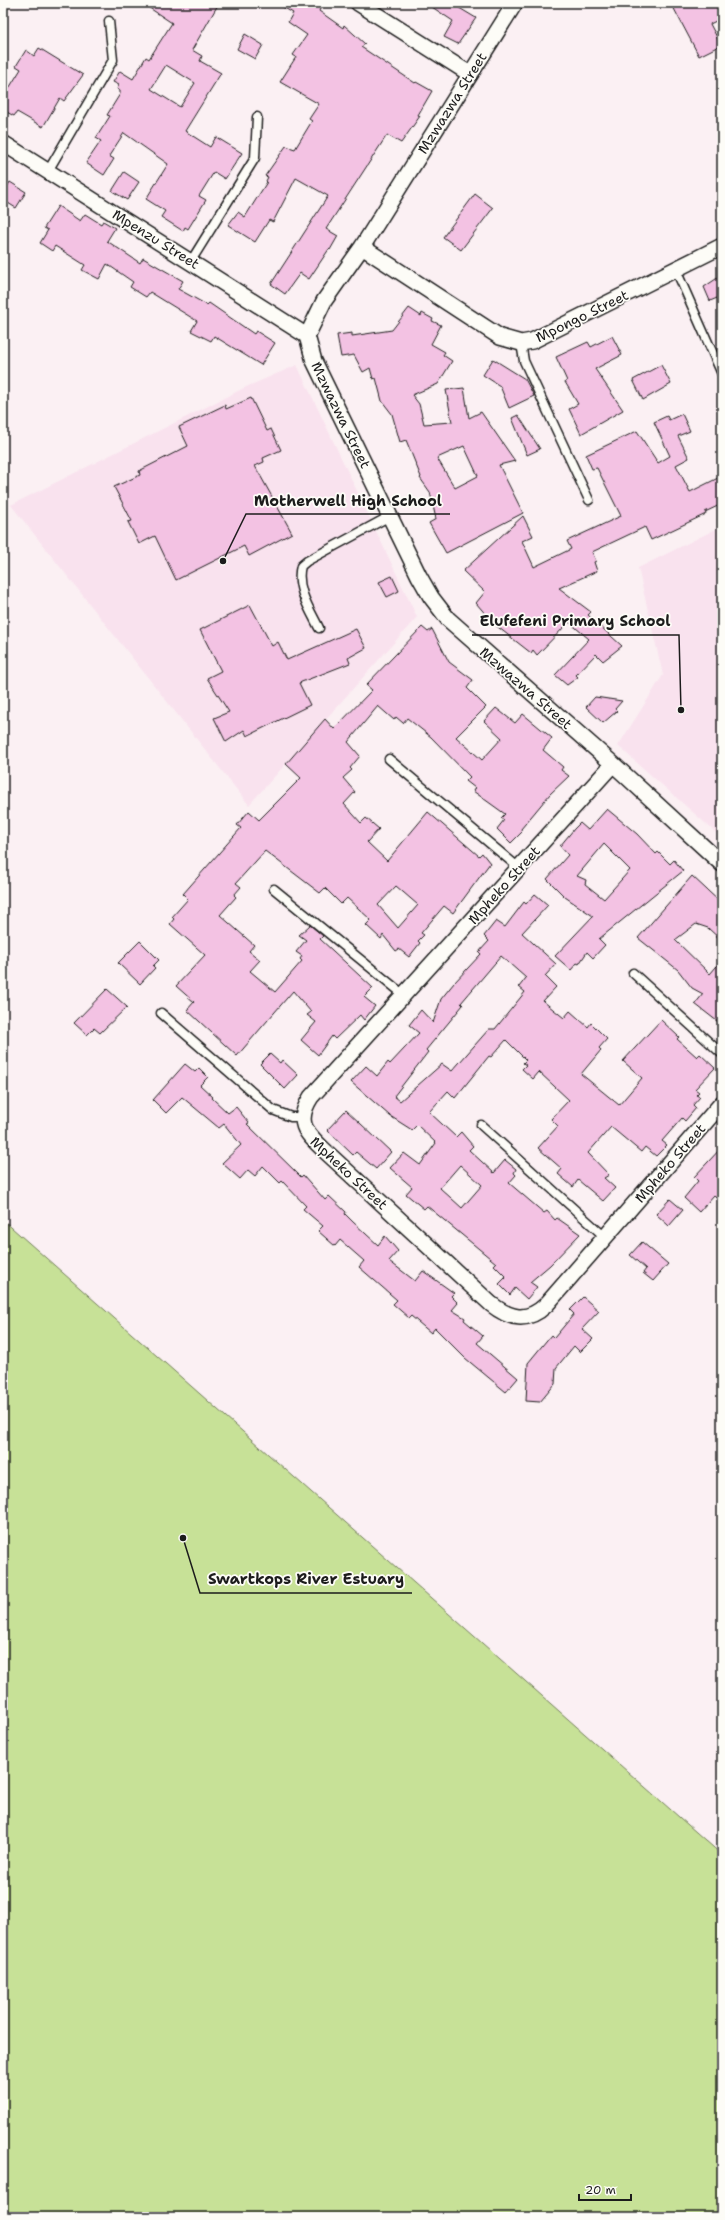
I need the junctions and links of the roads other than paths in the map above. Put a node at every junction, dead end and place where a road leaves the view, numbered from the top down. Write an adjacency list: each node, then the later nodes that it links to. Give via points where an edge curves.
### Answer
1 (358, 3): 4 (street)
2 (515, 3): 4 (street, Mzwazwa Street)
3 (108, 21): 7 (lane, via 113,60)
4 (470, 74): 9 (street, Mzwazwa Street)
5 (257, 117): 10 (lane, via 255,158)
6 (3, 143): 7 (street, Mpenzu Street)
7 (48, 171): 10 (street, Mpenzu Street)
8 (722, 246): 11 (street, Mpongo Street)
9 (362, 247): 12 (street, Mzwazwa Street, via 324,302); 13 (street, Mpongo Street, via 500,337)
10 (191, 261): 12 (street, Mpenzu Street)
11 (676, 270): 13 (street, Mpongo Street, via 532,341); 14 (lane)
12 (307, 336): 16 (street, Mzwazwa Street, via 314,361)
13 (521, 343): 15 (lane, via 524,361)
14 (722, 374)
15 (589, 500)
16 (390, 516): 17 (lane, via 301,566 301,587); 19 (street, Mzwazwa Street, via 431,598 448,619)
17 (319, 628)
18 (389, 759): 21 (lane)
19 (613, 764): 20 (street, Mzwazwa Street); 21 (street, Mpheko Street)
20 (722, 864)
21 (519, 868): 24 (street, Mpheko Street)
22 (274, 889): 24 (lane)
23 (633, 973): 26 (lane)
24 (404, 995): 28 (street, Mpheko Street, via 311,1097 303,1110)
25 (160, 1012): 28 (lane, via 273,1110 291,1117)
26 (722, 1054)
27 (722, 1103): 30 (street, Mpheko Street)
28 (303, 1117): 30 (street, Mpheko Street, via 305,1129 311,1138 491,1304 510,1316 519,1317 539,1311)
29 (481, 1125): 30 (lane)
30 (605, 1237)

